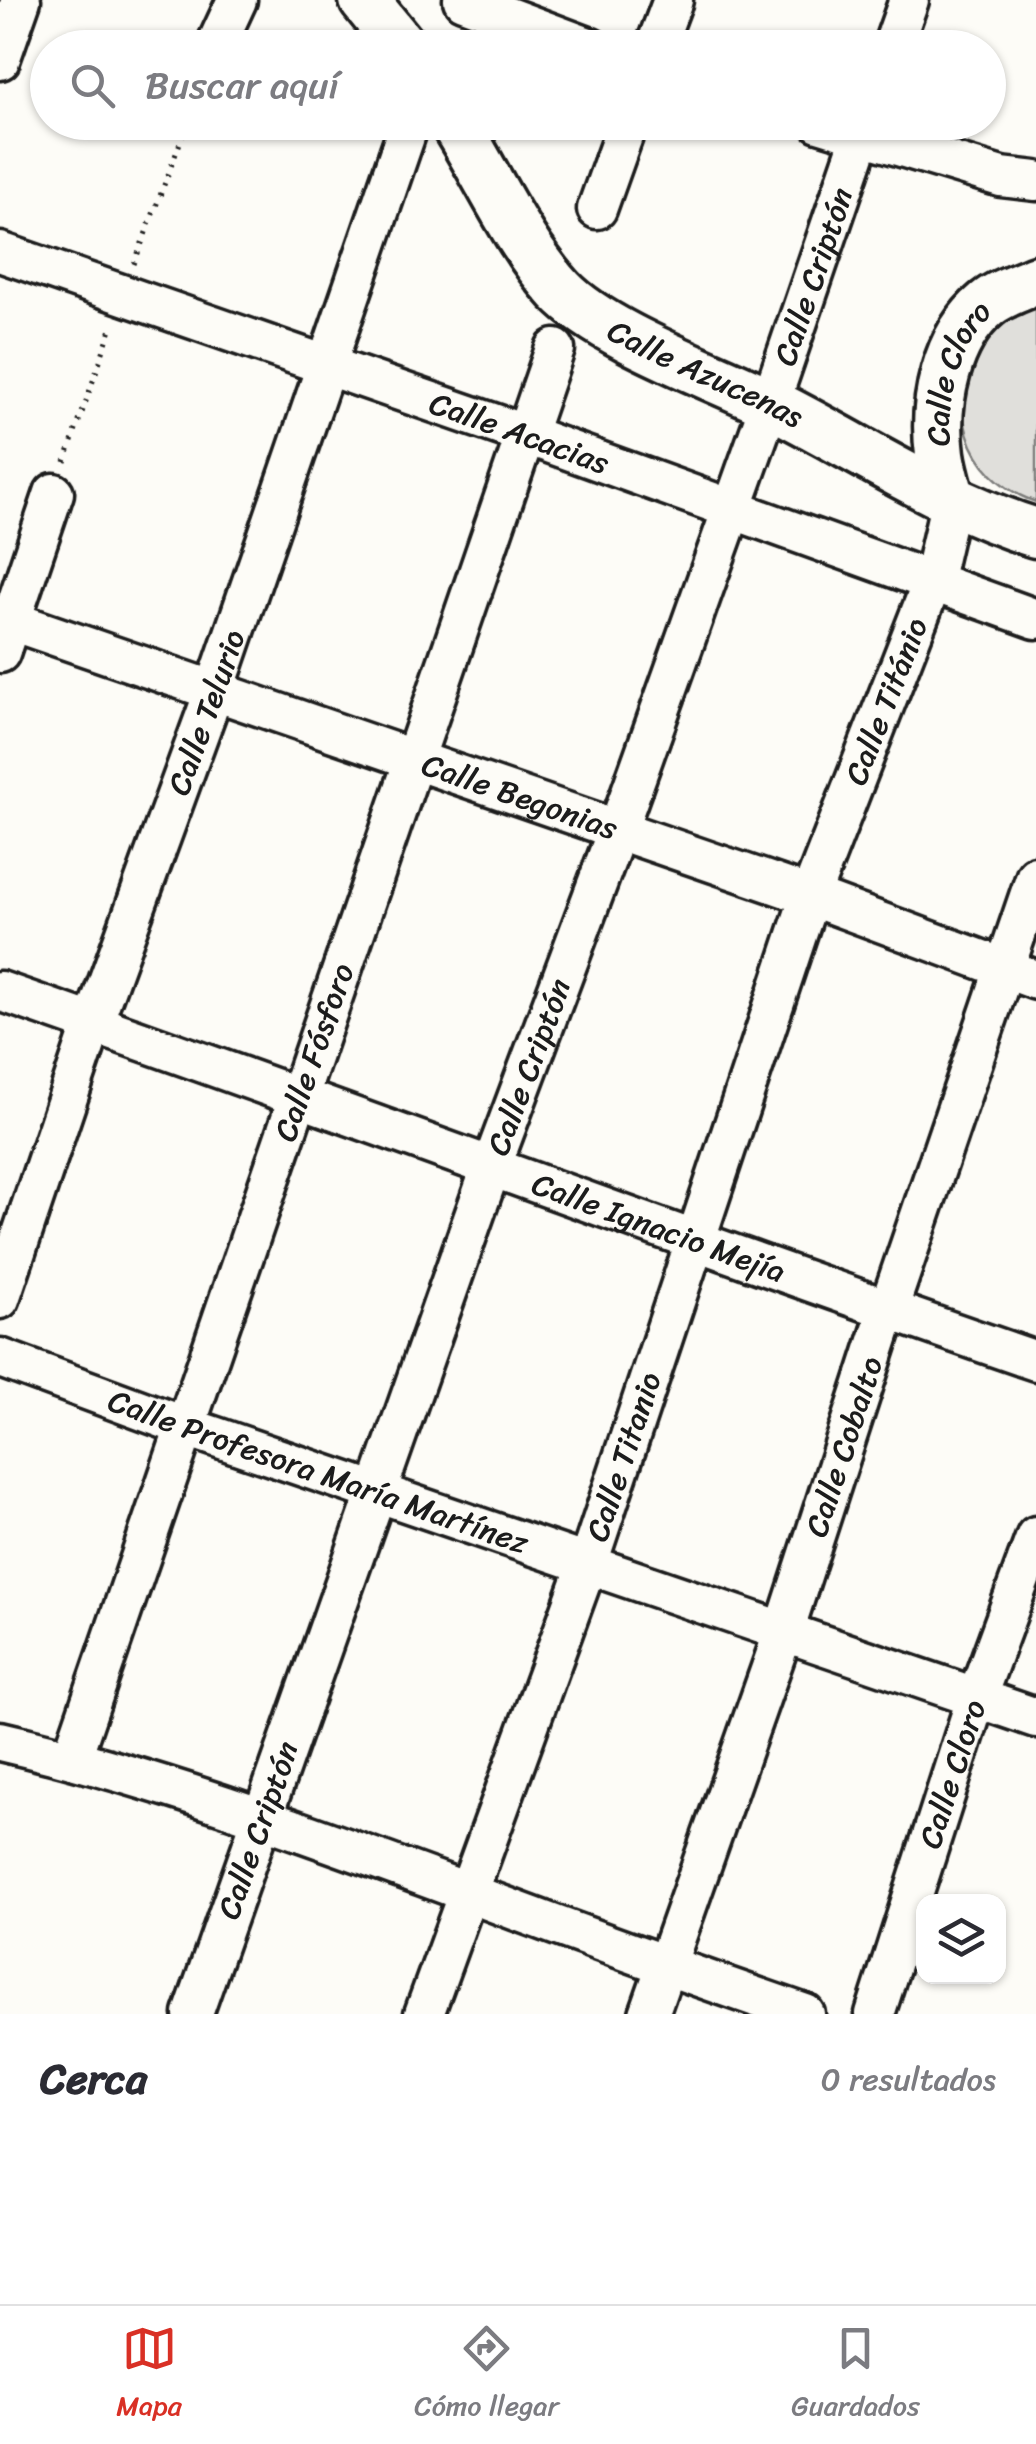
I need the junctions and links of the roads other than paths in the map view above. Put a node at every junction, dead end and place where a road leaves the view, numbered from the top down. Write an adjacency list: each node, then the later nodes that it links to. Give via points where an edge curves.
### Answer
1 (21, 0): 12 (street)
2 (237, 0): 7 (street)
3 (364, 0): 8 (street)
4 (463, 0): 9 (street)
5 (673, 0): 10 (street)
6 (908, 0): 11 (street)
7 (223, 30)
8 (388, 30)
9 (543, 30)
10 (661, 30)
11 (898, 30)
12 (0, 60)
13 (404, 140): 23 (street, Calle Telurio)
14 (465, 140): 24 (street, Calle Azucenas, via 563,293 597,319)
15 (622, 140): 19 (street)
16 (860, 140): 24 (street, Calle Criptón)
17 (895, 140): 18 (street, via 1001,178)
18 (1036, 180)
19 (597, 209)
20 (0, 252): 23 (street, Calle Acacias)
21 (1036, 280): 27 (street, Calle Cloro, via 989,302 948,360 938,414)
22 (555, 349): 25 (street, Calle Fósforo)
23 (328, 365): 25 (street, Calle Acacias); 33 (street, Calle Telurio)
24 (770, 403): 27 (street, Calle Azucenas); 28 (street, Calle Criptón)
25 (527, 435): 28 (street, Calle Acacias); 34 (street, Calle Fósforo)
26 (54, 493): 32 (street)
27 (951, 500): 29 (street, Calle Azucenas); 30 (street, Calle Titánio)
28 (730, 508): 30 (street, Calle Acacias); 35 (street, Calle Criptón)
29 (1036, 533)
30 (932, 583): 31 (street, Calle Acacias); 37 (street, Calle Titánio)
31 (1036, 619)
32 (4, 630): 33 (street, Calle Begonias)
33 (214, 692): 34 (street, Calle Begonias); 40 (street, Calle Telurio)
34 (415, 761): 35 (street, Calle Begonias); 41 (street, Calle Fósforo)
35 (617, 831): 37 (street, Calle Begonias); 42 (street, Calle Criptón)
36 (1036, 876): 38 (street, Calle Cobalto)
37 (810, 896): 38 (street, Calle Begonias); 43 (street, Calle Titanio)
38 (1020, 975): 45 (street, Calle Cobalto)
39 (0, 990): 40 (street, Calle Ignacio Mejía)
40 (93, 1023): 41 (street, Calle Ignacio Mejía); 44 (street, Calle Telurio)
41 (297, 1095): 42 (street, Calle Ignacio Mejía); 48 (street, Calle Fósforo)
42 (492, 1165): 43 (street, Calle Ignacio Mejía); 49 (street, Calle Criptón)
43 (693, 1242): 45 (street, Calle Ignacio Mejía); 51 (street, Calle Titanio)
44 (0, 1299)
45 (888, 1310): 47 (street, Calle Ignacio Mejía); 52 (street, Calle Cobalto)
46 (0, 1358): 48 (street, Calle Profesora María Martínez)
47 (1036, 1361)
48 (184, 1426): 49 (street, Calle Profesora María Martínez); 56 (street, Calle Fósforo)
49 (376, 1492): 51 (street, Calle Profesora María Martínez); 57 (street, Calle Criptón)
50 (1036, 1536): 53 (street, Calle Cloro)
51 (588, 1563): 52 (street, Calle Profesora María Martínez); 58 (street, Calle Titanio)
52 (784, 1631): 53 (street, Calle Profesora María Martínez); 59 (street, Calle Cobalto)
53 (976, 1696): 54 (street, Calle Profesora María Martínez); 64 (street, Calle Cloro)
54 (1036, 1718)
55 (0, 1740): 56 (street)
56 (72, 1757): 57 (street)
57 (262, 1816): 58 (street); 60 (street, Calle Criptón)
58 (466, 1893): 59 (street); 61 (street, Calle Titanio)
59 (665, 1966): 62 (street, Calle Cobalto); 63 (street)
60 (193, 2014)
61 (424, 2014)
62 (648, 2014)
63 (805, 2014)
64 (875, 2014)

